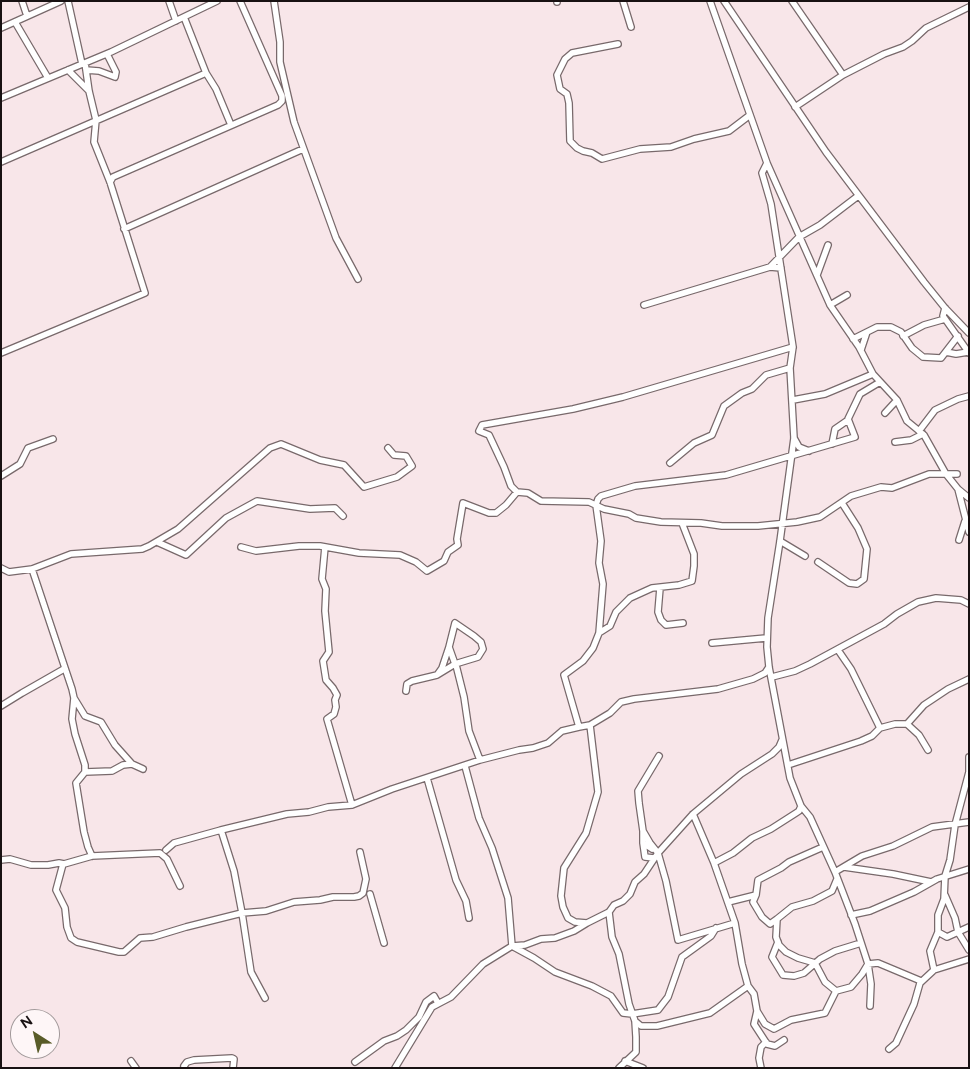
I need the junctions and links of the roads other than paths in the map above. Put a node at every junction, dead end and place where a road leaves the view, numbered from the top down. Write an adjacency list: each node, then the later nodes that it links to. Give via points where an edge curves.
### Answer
1 (22, 1): 14 (street)
2 (61, 1): 12 (street)
3 (68, 1): 22 (street)
4 (169, 1): 16 (street)
5 (217, 1): 15 (street)
6 (240, 1): 32 (street, via 282,101)
7 (274, 1): 33 (street, via 280,62)
8 (623, 1): 18 (street)
9 (710, 1): 30 (street)
10 (724, 1): 29 (street)
11 (792, 1): 25 (street)
12 (45, 4): 14 (street)
13 (969, 7): 25 (street, via 926,28 903,48 884,54)
14 (27, 16): 17 (street)
15 (184, 17): 16 (street); 24 (street)
16 (176, 21): 21 (street)
17 (16, 22): 19 (street); 26 (street)
18 (631, 27)
19 (1, 28)
20 (618, 44): 30 (street, via 572,53 559,68 558,82 567,94 569,104 570,141 576,148 602,159 640,149 671,147 729,131)
21 (108, 54): 22 (street); 22 (street, via 114,64 115,77)
22 (84, 66): 23 (street); 27 (street)
23 (68, 70): 26 (street); 27 (street)
24 (206, 73): 31 (street); 32 (street)
25 (844, 76): 29 (street)
26 (48, 78): 28 (street)
27 (89, 91): 31 (street)
28 (1, 98)
29 (795, 107): 37 (street)
30 (750, 115): 35 (street)
31 (96, 120): 34 (street); 36 (street, via 94,142)
32 (231, 125): 36 (street, via 114,177)
33 (303, 149): 38 (street); 45 (street, via 336,238)
34 (1, 162)
35 (767, 163): 39 (street); 41 (street, via 762,173 771,204)
36 (110, 182): 38 (street)
37 (858, 196): 39 (street); 49 (street)
38 (124, 229): 59 (street, via 146,293)
39 (799, 237): 41 (street); 44 (street)
40 (828, 245): 44 (street)
41 (779, 258): 42 (street); 43 (street)
42 (770, 267): 43 (street); 47 (street)
43 (781, 268): 56 (street)
44 (817, 275): 48 (street)
45 (358, 279)
46 (847, 295): 48 (street)
47 (644, 305)
48 (830, 305): 55 (street)
49 (944, 308): 50 (street); 52 (street)
50 (945, 319): 53 (street); 54 (street)
51 (866, 332): 53 (street, via 877,327 890,327); 55 (street); 57 (street)
52 (969, 333)
53 (903, 336): 58 (street, via 923,356 941,358)
54 (958, 336): 58 (street); 60 (street)
55 (853, 339): 57 (street)
56 (794, 347): 61 (street); 82 (street, via 606,401 482,426 479,430 489,435 510,486)
57 (861, 350): 62 (street)
58 (946, 352): 60 (street)
59 (1, 353)
60 (968, 353)
61 (790, 368): 65 (street); 77 (street, via 766,375 752,389 724,406 712,435 694,442)
62 (873, 374): 63 (street); 65 (street, via 825,394)
63 (880, 382): 66 (street); 68 (street, via 860,394)
64 (969, 396): 69 (street, via 936,410)
65 (792, 400): 70 (street)
66 (897, 400): 67 (street); 69 (street, via 907,421)
67 (885, 413)
68 (848, 420): 73 (street, via 835,428); 73 (street, via 855,437)
69 (921, 432): 72 (street, via 911,440); 78 (street)
70 (794, 438): 75 (street, via 799,447); 76 (street)
71 (53, 439): 80 (street, via 32,445 20,464)
72 (895, 442)
73 (832, 444): 75 (street)
74 (388, 448): 93 (street, via 394,455 406,456 412,466 397,476 364,487 344,465 320,460 281,444 270,448 178,529)
75 (809, 451): 76 (street)
76 (792, 455): 85 (street, via 715,478 625,488 601,496); 88 (street)
77 (670, 463)
78 (946, 474): 79 (street); 81 (street); 84 (street, via 924,476 892,488 881,486 851,496)
79 (957, 474)
80 (1, 476)
81 (958, 489): 83 (street); 87 (street)
82 (517, 492): 85 (street, via 528,493 541,501); 95 (street, via 496,513 463,503 458,545 448,552 444,562 427,571 400,555 358,554)
83 (969, 498)
84 (842, 503): 88 (street, via 820,517); 97 (street, via 867,549 864,578 857,584 850,583)
85 (596, 505): 89 (street, via 636,518); 103 (street, via 603,584)
86 (343, 516): 93 (street, via 334,508 310,509 257,501 226,518 186,555)
87 (966, 516): 90 (street); 91 (street)
88 (783, 522): 89 (street, via 741,526); 92 (street)
89 (682, 523): 100 (street, via 694,554 692,581)
90 (969, 532)
91 (959, 540)
92 (780, 541): 96 (street); 104 (street)
93 (157, 542): 98 (street, via 142,549 71,554)
94 (241, 547): 95 (street, via 256,551)
95 (324, 547): 132 (street, via 322,579 326,589 329,652 324,661 326,680 337,695 334,714 328,719)
96 (805, 556)
97 (818, 562)
98 (32, 568): 99 (street, via 8,572); 110 (street)
99 (1, 569)
100 (660, 588): 102 (street, via 658,612 661,620 666,625); 103 (street, via 652,588 627,600 616,612 610,626)
101 (969, 604): 107 (street, via 961,600 936,598 918,602)
102 (684, 623)
103 (599, 633): 119 (street, via 583,661 564,675)
104 (766, 638): 105 (street); 109 (street)
105 (712, 643)
106 (449, 647): 108 (street); 108 (street, via 455,623 481,642 483,650 478,657); 111 (street)
107 (838, 650): 112 (street, via 803,668); 120 (street)
108 (455, 664): 111 (street); 125 (street, via 464,697 468,731)
109 (769, 667): 112 (street); 118 (street, via 753,679 718,688 621,702)
110 (64, 669): 115 (street); 116 (street)
111 (437, 675): 114 (street, via 412,681 407,684)
112 (772, 677): 121 (street)
113 (968, 681): 117 (street, via 924,705)
114 (406, 691)
115 (73, 697): 126 (street, via 85,716 101,722); 130 (street, via 72,719 85,765)
116 (1, 706)
117 (907, 724): 120 (street); 122 (street, via 920,735)
118 (590, 725): 119 (street); 168 (street, via 598,792 586,833 564,868 561,896 568,918)
119 (579, 727): 125 (street, via 562,731 548,743)
120 (880, 728): 127 (street, via 861,741)
121 (782, 740): 127 (street); 134 (street, via 772,754 741,774)
122 (928, 750)
123 (659, 756): 138 (street, via 638,791)
124 (969, 757): 136 (street)
125 (480, 760): 128 (street)
126 (132, 764): 129 (street); 130 (street, via 106,772)
127 (788, 765): 133 (street)
128 (464, 766): 131 (street); 177 (street, via 508,898)
129 (143, 769)
130 (84, 772): 144 (street, via 76,783 84,832)
131 (427, 778): 132 (street); 166 (street)
132 (352, 805): 137 (street, via 287,814)
133 (801, 806): 140 (street, via 810,817); 149 (street, via 796,814)
134 (694, 814): 145 (street); 149 (street)
135 (969, 822): 136 (street)
136 (955, 825): 150 (street, via 932,827 893,846 862,856); 153 (street)
137 (221, 830): 141 (street, via 174,843); 164 (street, via 234,871)
138 (643, 831): 139 (street); 145 (street)
139 (643, 843): 145 (street); 145 (street, via 645,857)
140 (823, 848): 152 (street); 161 (street, via 758,880)
141 (166, 850): 143 (street); 146 (street)
142 (360, 852): 155 (street)
143 (160, 854): 144 (street); 146 (street)
144 (92, 856): 148 (street)
145 (656, 856): 163 (street, via 630,894); 171 (street, via 678,940)
146 (167, 859): 157 (street)
147 (1, 860): 148 (street)
148 (63, 864): 164 (street, via 56,890 65,908 71,938 77,942 124,952 140,938)
149 (714, 864): 162 (street)
150 (844, 867): 152 (street); 156 (street)
151 (969, 869): 153 (street)
152 (835, 872): 154 (street)
153 (945, 876): 156 (street); 158 (street)
154 (837, 879): 165 (street); 167 (street, via 832,891 792,907)
155 (366, 882): 159 (street); 160 (street)
156 (931, 882): 165 (street, via 870,911)
157 (180, 886)
158 (944, 893): 172 (street, via 938,915); 173 (street)
159 (361, 894): 160 (street); 164 (street, via 294,902 266,911)
160 (370, 894): 175 (street)
161 (756, 895): 162 (street); 167 (street, via 753,902 762,917 770,924)
162 (728, 902): 169 (street)
163 (609, 912): 168 (street); 190 (street)
164 (242, 913): 186 (street, via 250,967)
165 (851, 915): 176 (street)
166 (469, 918)
167 (777, 919): 174 (street)
168 (586, 923): 177 (street, via 555,938)
169 (735, 923): 171 (street); 184 (street)
170 (969, 927): 173 (street)
171 (716, 928): 190 (street, via 711,936 682,956 668,997 658,1010)
172 (938, 932): 173 (street, via 946,937); 182 (street, via 930,952)
173 (958, 932): 178 (street)
174 (778, 942): 180 (street, via 786,952); 180 (street, via 772,957 783,975 801,975)
175 (384, 943)
176 (861, 943): 180 (street, via 839,949); 181 (street)
177 (512, 946): 187 (street, via 483,964 451,997); 190 (street, via 555,972 611,996 623,1013)
178 (969, 950)
179 (969, 959): 182 (street)
180 (815, 963): 185 (street, via 825,982)
181 (868, 964): 183 (street, via 878,962); 185 (street, via 850,987); 188 (street)
182 (934, 970): 183 (street)
183 (921, 982): 194 (street, via 896,1043)
184 (748, 986): 189 (street, via 754,994); 191 (street, via 710,1012 657,1026 641,1026)
185 (836, 991): 189 (street, via 825,1013 791,1020 774,1029 765,1024)
186 (265, 998)
187 (438, 1003): 197 (street, via 434,996 406,1030); 199 (street, via 429,1011)
188 (870, 1006)
189 (757, 1011): 193 (street, via 754,1024)
190 (632, 1014): 191 (street)
191 (634, 1021): 195 (street, via 636,1052)
192 (784, 1040): 193 (street, via 775,1046)
193 (766, 1042): 204 (street, via 761,1047)
194 (888, 1049)
195 (625, 1060): 202 (street); 203 (street)
196 (131, 1061): 200 (street)
197 (355, 1062)
198 (183, 1067): 201 (street, via 194,1060 232,1058)
199 (396, 1067)
200 (136, 1068)
201 (233, 1068)
202 (619, 1068)
203 (643, 1068)
204 (761, 1068)

